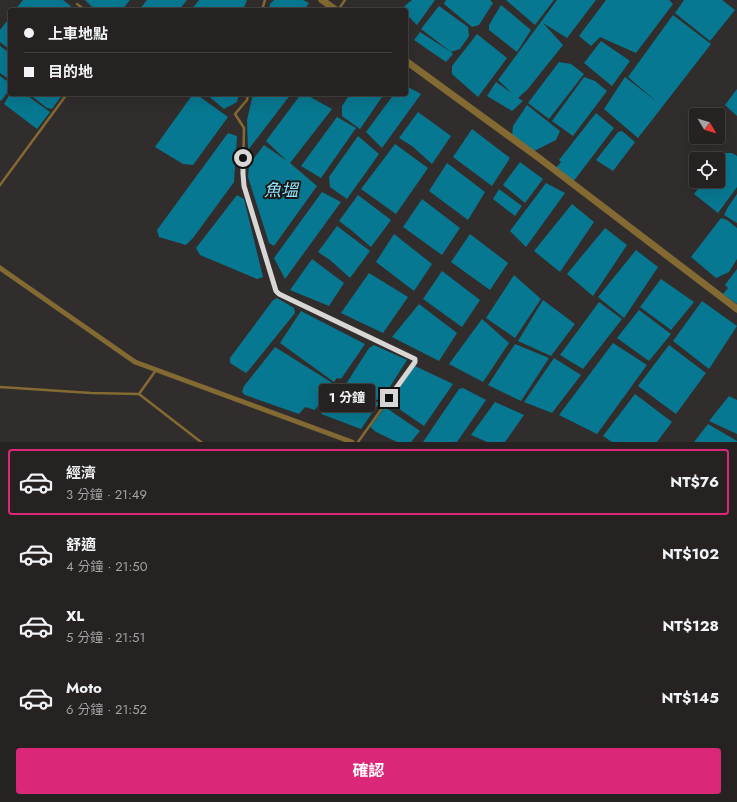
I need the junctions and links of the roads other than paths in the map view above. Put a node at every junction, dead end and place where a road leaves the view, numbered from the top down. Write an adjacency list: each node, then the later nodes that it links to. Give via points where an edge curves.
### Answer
1 (322, 0): 5 (street)
2 (345, 0): 6 (lane)
3 (77, 4): 4 (lane)
4 (82, 8)
5 (334, 8)
6 (339, 8)
7 (408, 62): 12 (street, via 539,158)
8 (66, 96): 10 (lane)
9 (248, 96): 18 (lane, via 235,114 244,128 244,186 276,291 415,359)
10 (0, 186)
11 (0, 268): 13 (street, via 134,362)
12 (737, 309)
13 (157, 370): 15 (lane); 17 (street)
14 (0, 387): 15 (lane)
15 (139, 394): 16 (lane)
16 (201, 442)
17 (352, 442)
18 (358, 442)

